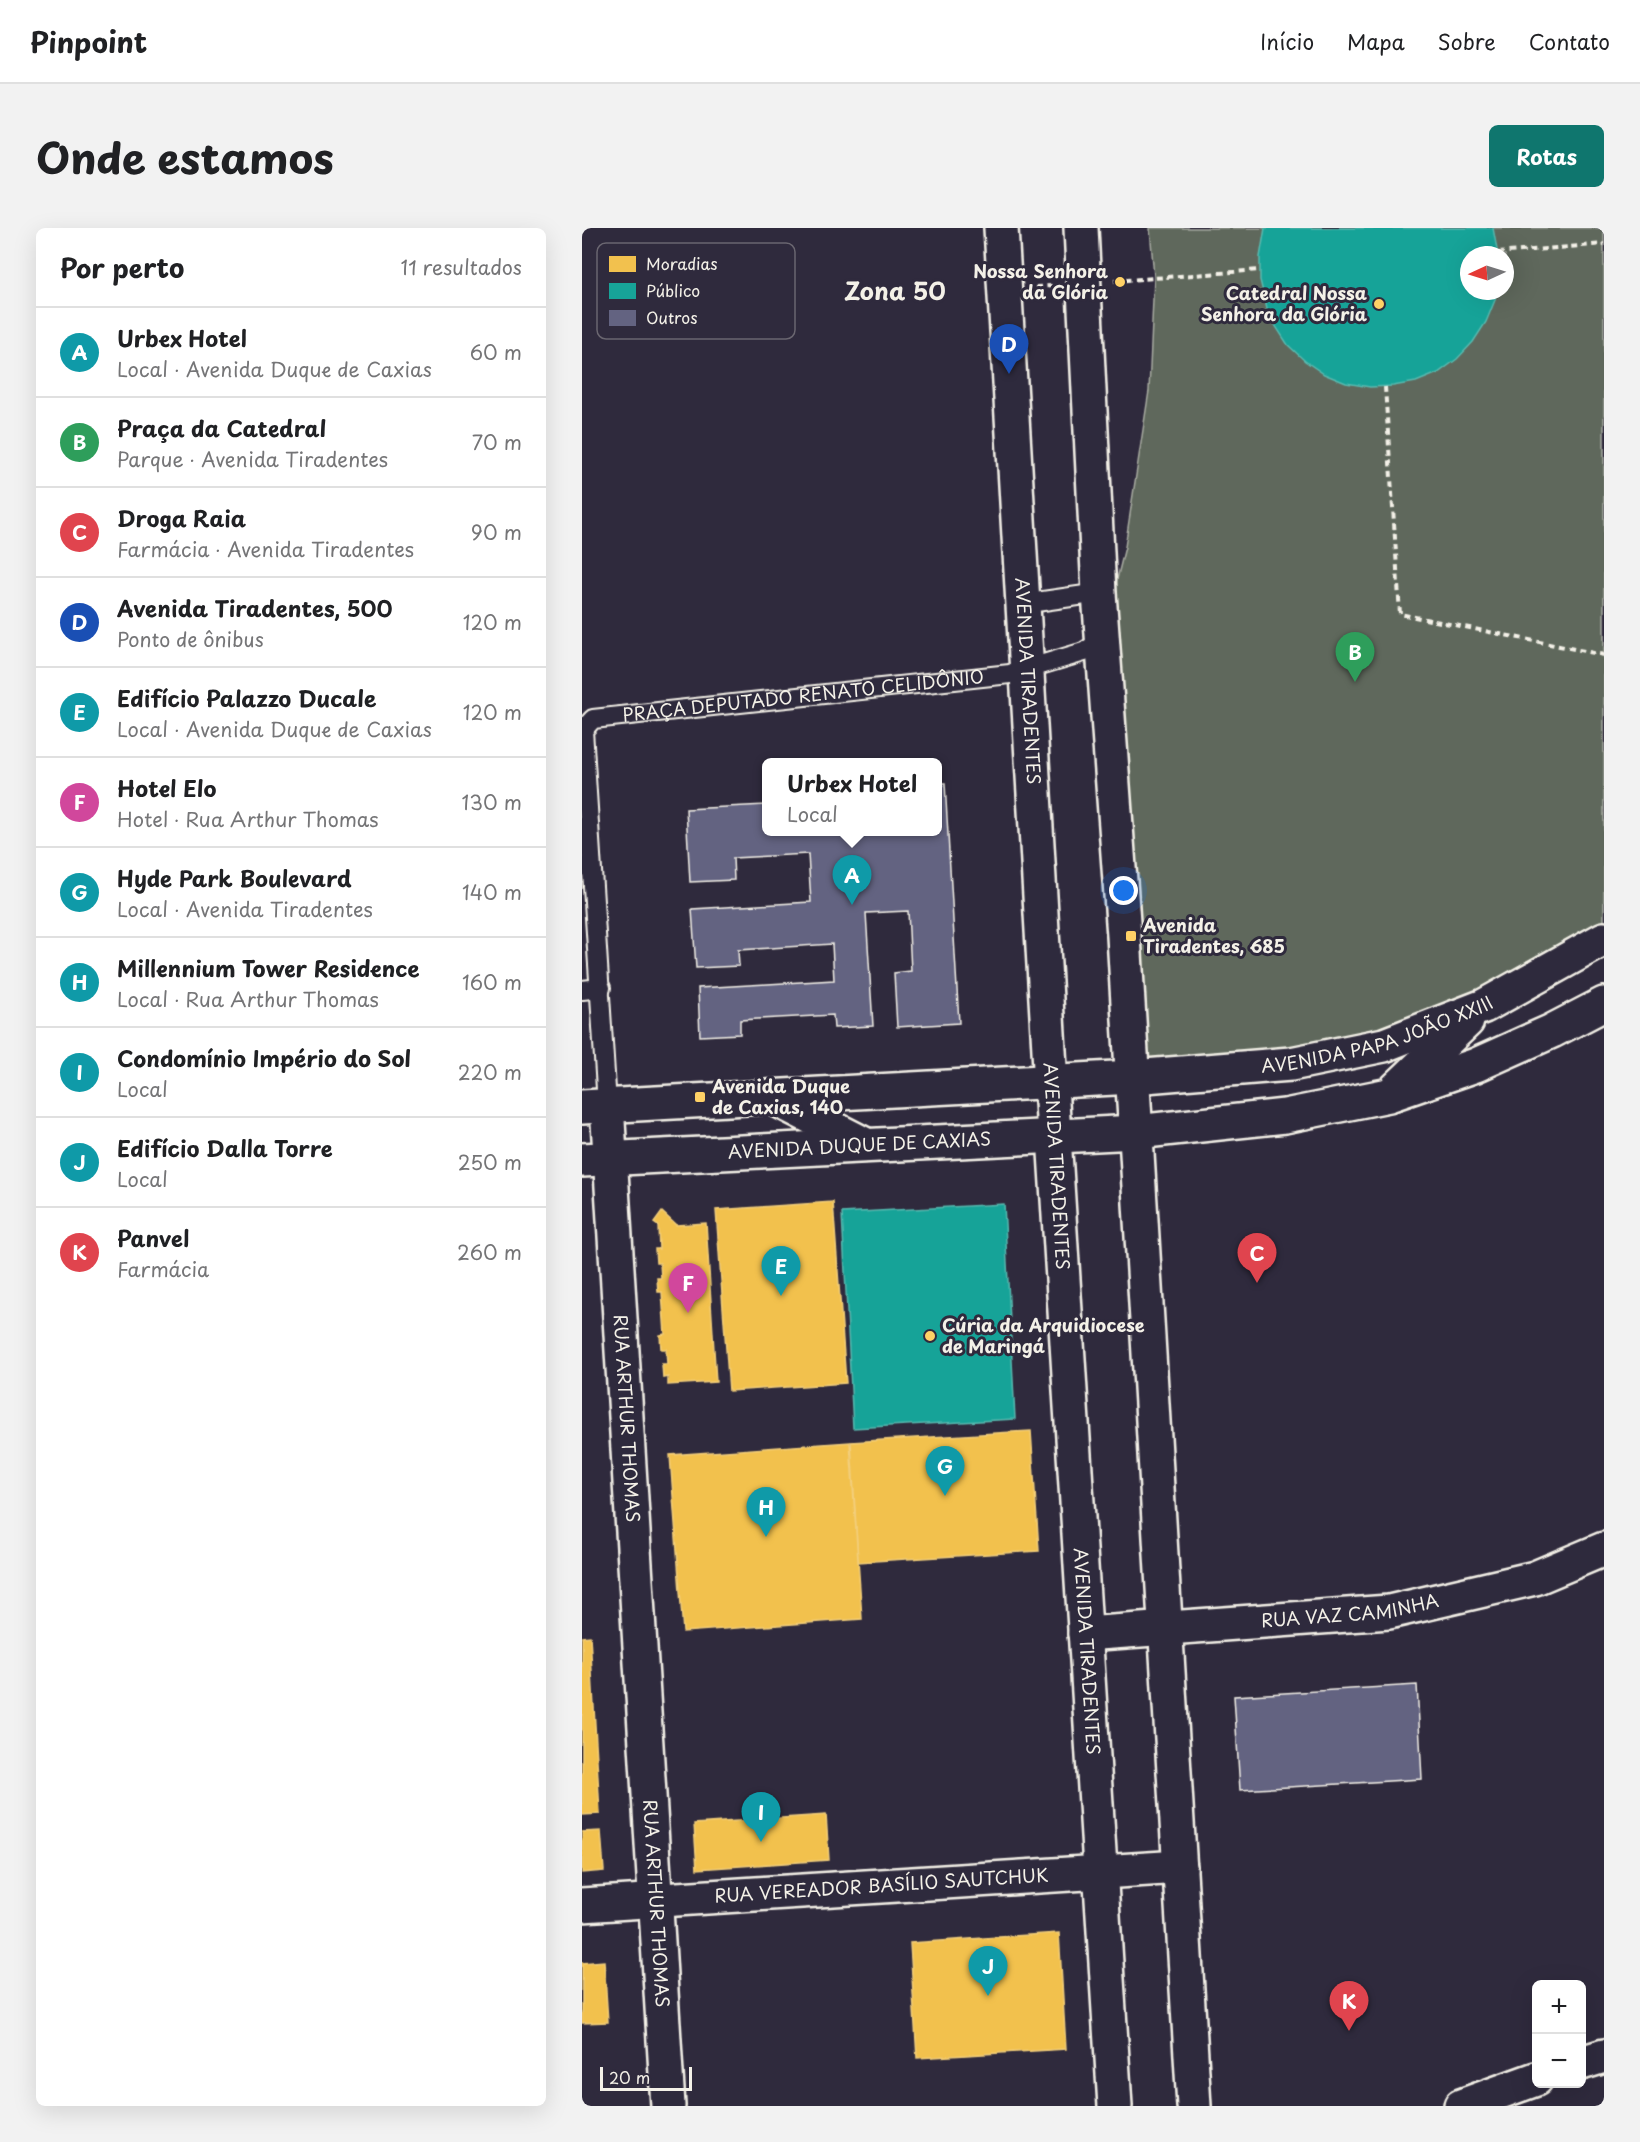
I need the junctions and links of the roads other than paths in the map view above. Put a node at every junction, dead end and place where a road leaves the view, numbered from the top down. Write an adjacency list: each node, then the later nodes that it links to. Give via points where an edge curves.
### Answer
1 (1001, 228): 4 (main road, AVENIDA TIRADENTES)
2 (1081, 228): 3 (main road)
3 (1099, 592): 4 (lane); 5 (main road)
4 (1022, 604): 6 (main road, AVENIDA TIRADENTES)
5 (1102, 640): 6 (lane, PRAÇA DEPUTADO RENATO CELIDÔNIO, via 1084,652); 13 (main road)
6 (1027, 670): 7 (lane, PRAÇA DEPUTADO RENATO CELIDÔNIO, via 593,719); 14 (main road, AVENIDA TIRADENTES)
7 (583, 730): 9 (lane, RUA ARTHUR THOMAS)
8 (1604, 939): 12 (main road, AVENIDA PAPA JOÃO XXIII)
9 (601, 988): 10 (lane); 17 (lane, RUA ARTHUR THOMAS)
10 (582, 990)
11 (1604, 1004): 15 (main road, via 1476,1065)
12 (1484, 1006): 13 (main road, AVENIDA PAPA JOÃO XXIII, via 1384,1045 1291,1064); 15 (main road)
13 (1132, 1077): 14 (main road); 18 (main road)
14 (1051, 1081): 16 (main road); 19 (main road, AVENIDA TIRADENTES)
15 (1389, 1095): 18 (main road, via 1286,1116)
16 (772, 1097): 17 (main road); 20 (main road)
17 (595, 1106): 21 (main road, RUA ARTHUR THOMAS)
18 (1136, 1132): 19 (main road, AVENIDA DUQUE DE CAXIAS); 23 (main road)
19 (1054, 1136): 20 (main road, AVENIDA DUQUE DE CAXIAS); 24 (main road, AVENIDA TIRADENTES)
20 (863, 1144): 21 (main road, AVENIDA DUQUE DE CAXIAS)
21 (596, 1159): 27 (main road, RUA ARTHUR THOMAS)
22 (1604, 1549): 23 (main road, RUA VAZ CAMINHA, via 1535,1578 1389,1612)
23 (1166, 1629): 24 (main road, RUA VAZ CAMINHA); 25 (main road)
24 (1085, 1634): 26 (main road, AVENIDA TIRADENTES)
25 (1180, 1867): 26 (main road, RUA VEREADOR BASÍLIO SAUTCHUK); 34 (main road)
26 (1100, 1872): 27 (main road, RUA VEREADOR BASÍLIO SAUTCHUK); 33 (main road, AVENIDA TIRADENTES)
27 (656, 1900): 28 (main road, RUA VEREADOR BASÍLIO SAUTCHUK); 32 (main road, RUA ARTHUR THOMAS)
28 (582, 1905)
29 (1604, 2056): 30 (main road)
30 (1586, 2061)
31 (1532, 2080): 35 (main road)
32 (668, 2106)
33 (1115, 2106)
34 (1194, 2106)
35 (1461, 2106)

